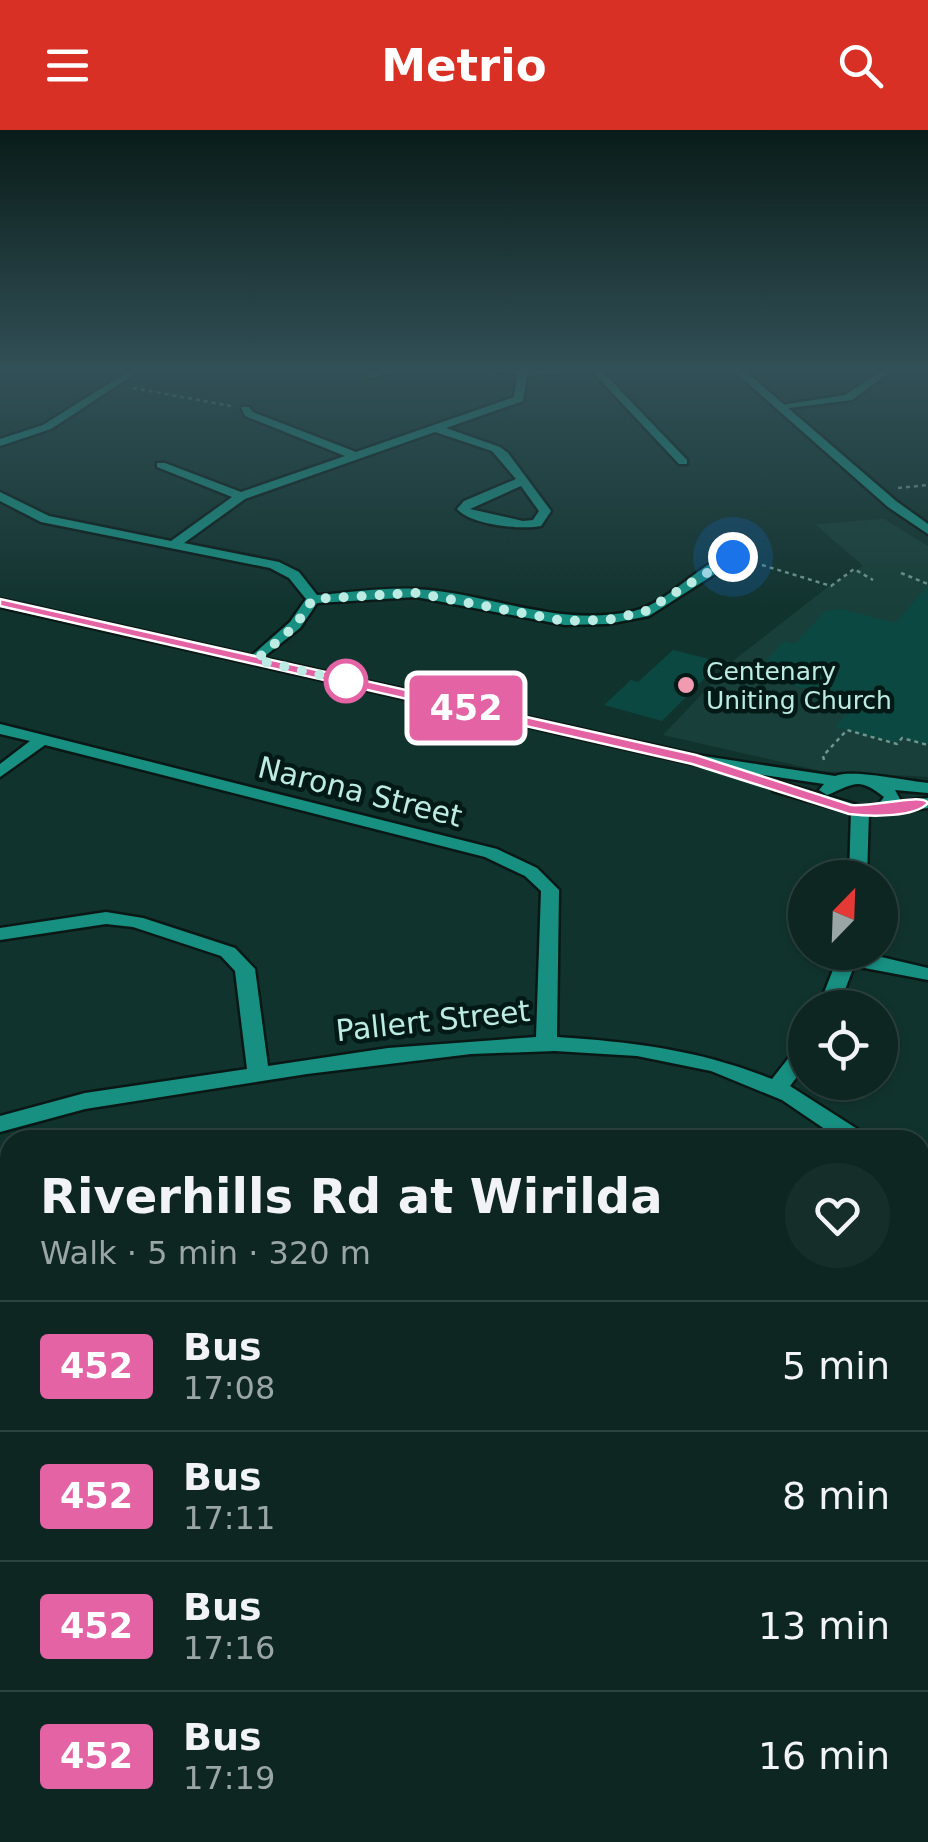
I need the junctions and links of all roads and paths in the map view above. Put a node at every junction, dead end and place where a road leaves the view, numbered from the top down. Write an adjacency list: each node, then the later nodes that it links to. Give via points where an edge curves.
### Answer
1 (340, 450): 6 (street)
2 (372, 450): 6 (street)
3 (497, 450): 9 (street)
4 (672, 450): 7 (street)
5 (832, 450): 11 (street)
6 (355, 456): 13 (street)
7 (683, 462)
8 (161, 465): 13 (street)
9 (522, 481): 9 (street, via 545,511 537,522 477,517 463,509)
10 (928, 485): 11 (path)
11 (878, 490): 14 (street)
12 (0, 496): 15 (street, via 45,519)
13 (240, 496): 15 (street)
14 (928, 530)
15 (175, 544): 21 (street, via 274,565 294,575)
16 (750, 553): 17 (street)
17 (733, 557): 19 (path, via 831,586 854,569); 21 (street, via 644,612 607,620 564,621 416,593)
18 (901, 573): 20 (path)
19 (873, 580)
20 (928, 584)
21 (313, 599): 23 (street, via 295,626)
22 (4, 608): 23 (street)
23 (256, 660): 27 (street)
24 (0, 729): 25 (street, Narona Street)
25 (42, 740): 29 (street); 41 (street, Narona Street, via 491,853 531,872 550,890)
26 (928, 745): 28 (path, via 846,730)
27 (696, 760): 30 (street); 33 (street)
28 (824, 760)
29 (0, 772)
30 (835, 781): 31 (street, via 852,777); 33 (street, via 827,790)
31 (882, 784): 32 (street); 35 (street, via 892,796)
32 (928, 788)
33 (832, 801): 36 (street)
34 (928, 803): 35 (street)
35 (884, 808): 36 (street)
36 (860, 812): 37 (street)
37 (859, 860)
38 (0, 934): 43 (street, via 106,918 228,952 245,969)
39 (898, 967): 40 (street)
40 (928, 974)
41 (546, 1041): 43 (street, Pallert Street); 44 (street, Pallert Street, via 687,1058)
42 (788, 1074): 44 (street)
43 (258, 1075): 45 (street, Pallert Street, via 66,1105)
44 (776, 1090): 46 (street, Pallert Street)
45 (0, 1124)
46 (844, 1130)

